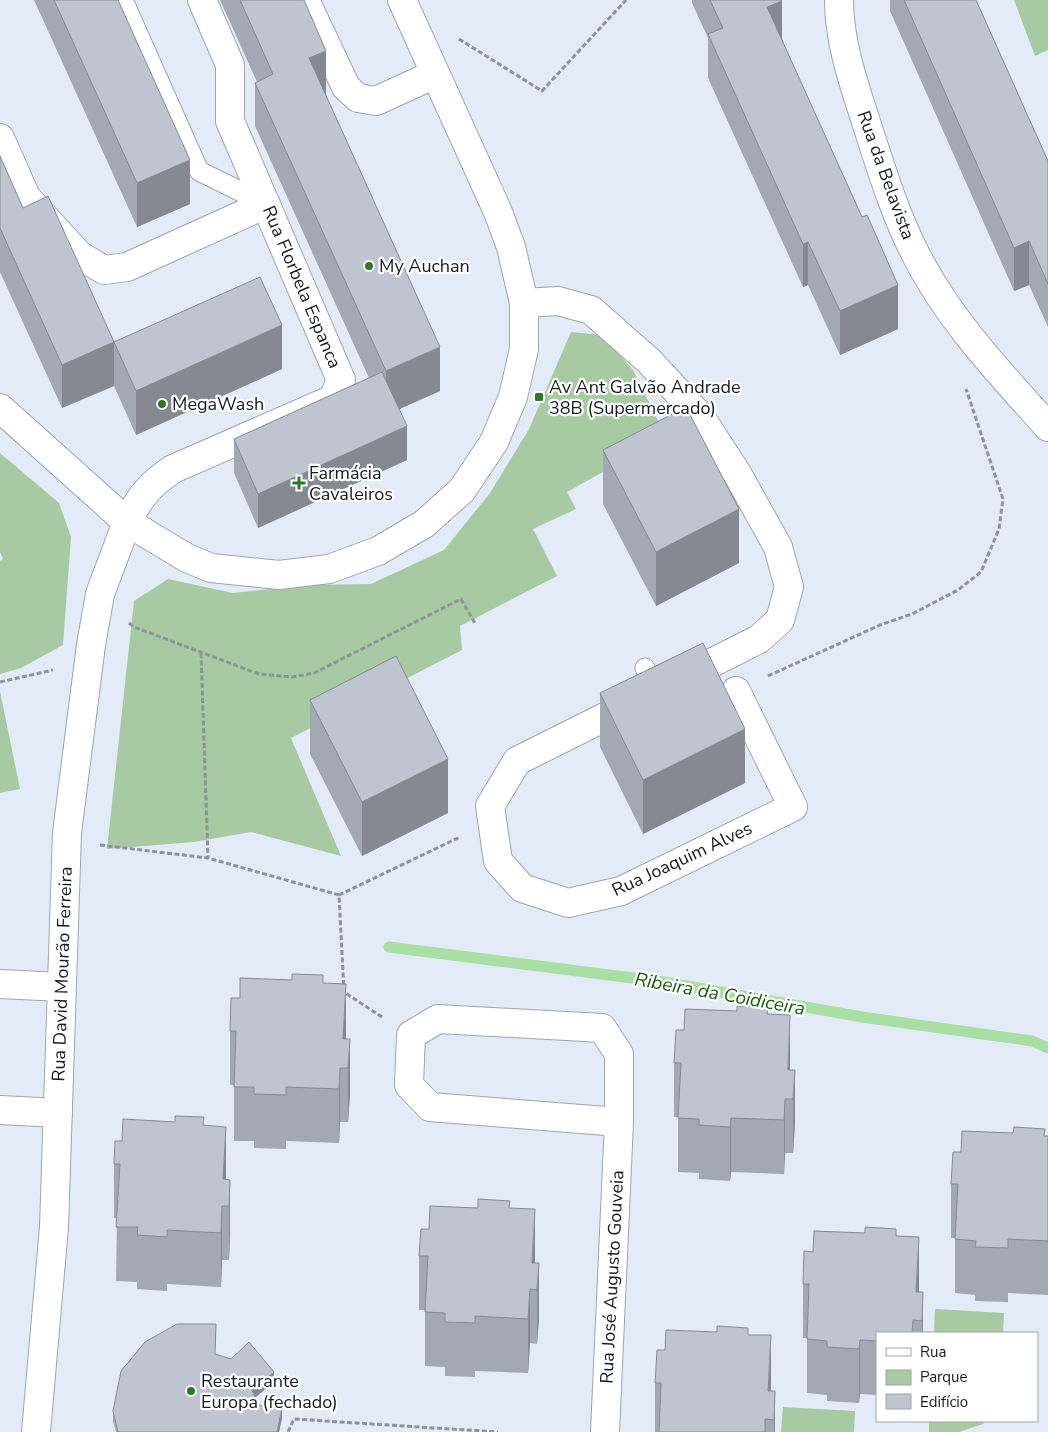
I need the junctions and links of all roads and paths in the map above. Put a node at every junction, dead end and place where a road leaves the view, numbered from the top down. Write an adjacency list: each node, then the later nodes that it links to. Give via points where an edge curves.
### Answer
1 (123, 0): 10 (lane, via 200,172)
2 (202, 0): 10 (street, Rua Florbela Espanca, via 230,65 230,121)
3 (305, 0): 8 (street, via 346,87 358,98 376,102)
4 (402, 0): 8 (street)
5 (626, 0): 7 (path, via 542,91)
6 (839, 0): 14 (street, Rua da Belavista, via 839,23 846,59 891,199 915,253 950,312)
7 (453, 35)
8 (434, 74): 11 (street, via 498,212 511,247)
9 (0, 138): 10 (street, via 26,197 79,255 104,270 127,267)
10 (266, 204): 15 (street, Rua Florbela Espanca, via 341,380 333,399 173,469 142,495)
11 (524, 303): 15 (street, via 524,349 513,397 494,442 462,490 424,524 378,551 329,569 279,575 211,568 187,558); 22 (street, Rua Joaquim Alves, via 558,301 591,310 649,361 699,415 738,474 778,547 789,587 780,620 759,639 651,680 518,760 490,806)
12 (964, 382): 21 (path, via 1003,499 999,530 981,572 958,590 912,614 880,625)
13 (0, 408): 15 (street)
14 (1048, 427)
15 (127, 522): 27 (street, Rua David Mourão Ferreira, via 100,594 91,645 67,832)
16 (476, 625): 18 (path, via 461,599 314,674 292,677 259,674)
17 (134, 627): 18 (path)
18 (201, 652): 24 (path)
19 (55, 670): 20 (path)
20 (0, 682)
21 (736, 691): 22 (street, Rua Joaquim Alves, via 794,807 621,891 568,903 522,888 498,861)
22 (492, 822): 25 (path)
23 (124, 846): 24 (path)
24 (208, 858): 25 (path)
25 (339, 895): 28 (path, via 344,992)
26 (0, 984): 27 (street)
27 (61, 987): 30 (street, Rua David Mourão Ferreira)
28 (411, 1035): 31 (street, via 409,1085 430,1107); 31 (street, Rua José Augusto Gouveia, via 438,1019 602,1028 619,1054)
29 (0, 1110): 30 (street)
30 (58, 1113): 32 (street, Rua David Mourão Ferreira, via 54,1226)
31 (619, 1122): 35 (street, Rua José Augusto Gouveia)
32 (36, 1432)
33 (288, 1432): 34 (path, via 294,1419)
34 (498, 1432)
35 (605, 1432)

